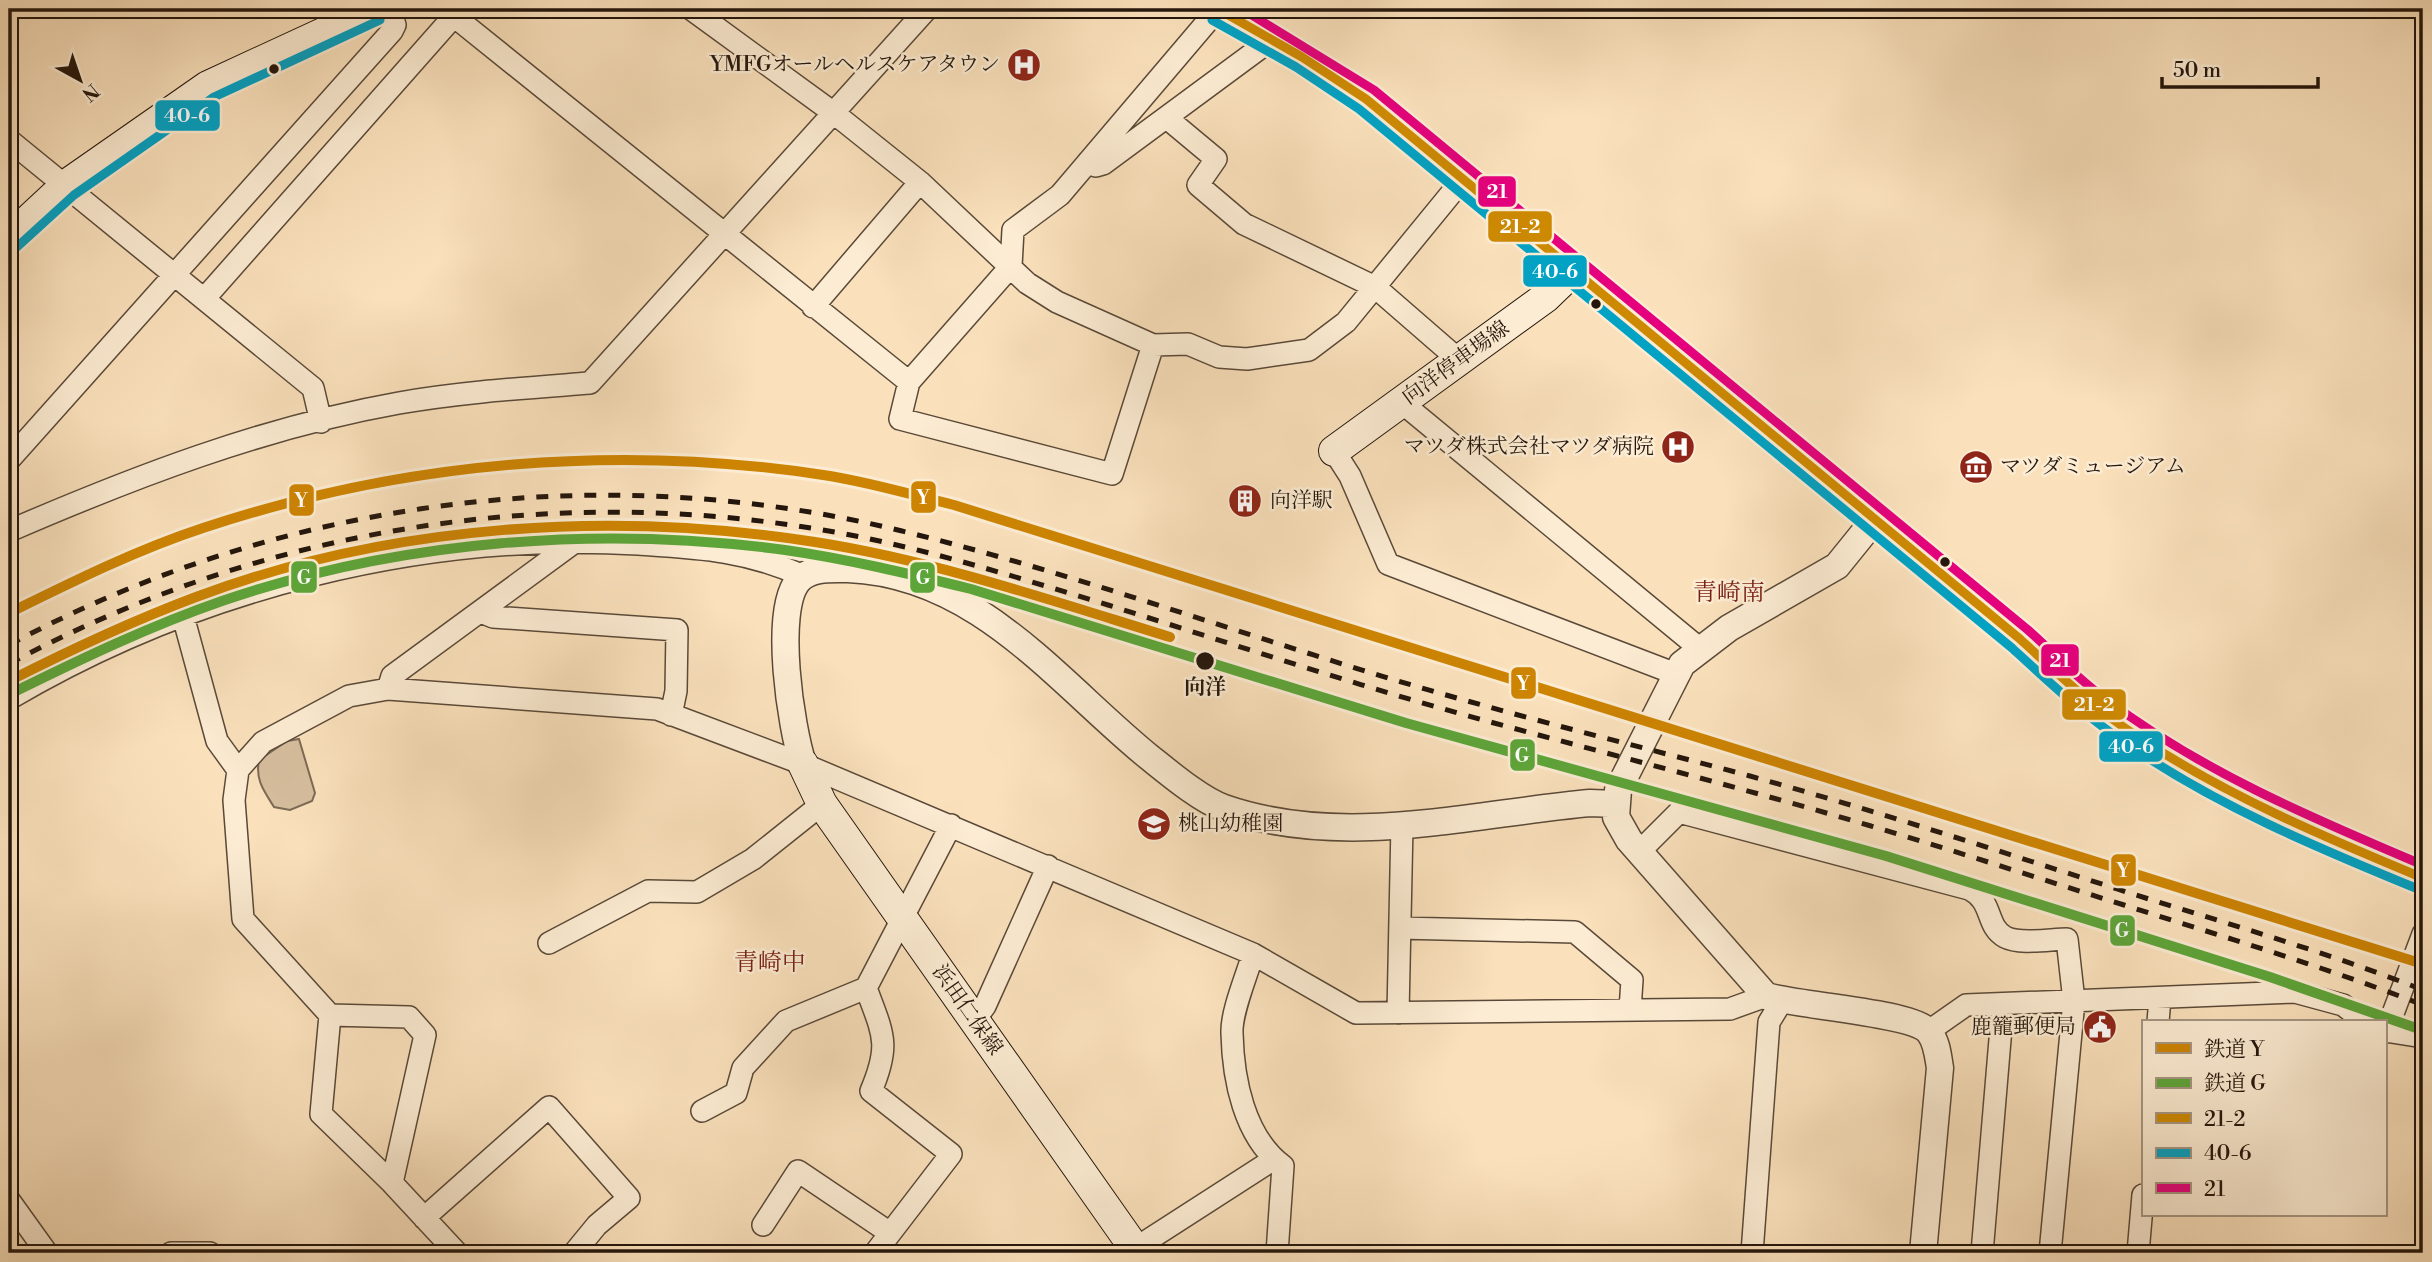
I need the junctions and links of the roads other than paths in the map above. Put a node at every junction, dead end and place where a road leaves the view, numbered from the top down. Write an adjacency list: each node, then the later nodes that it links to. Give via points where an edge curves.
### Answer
1 (375, 9): 14 (main road, via 208,86)
2 (390, 9): 19 (street, via 396,25 393,31)
3 (691, 9): 8 (street)
4 (927, 9): 8 (street)
5 (1218, 9): 7 (main road); 11 (street)
6 (450, 12): 15 (street); 21 (street)
7 (1271, 40): 9 (street); 12 (main road, via 1366,99)
8 (835, 114): 13 (street); 15 (street)
9 (1167, 119): 11 (street, via 1103,164); 20 (street, via 1216,159 1198,185 1244,224)
10 (9, 140): 14 (street)
11 (1088, 162): 17 (street, via 1060,195 1013,230)
12 (1463, 179): 18 (main road); 20 (street)
13 (920, 182): 17 (street); 22 (street)
14 (66, 185): 16 (main road); 19 (street)
15 (724, 234): 22 (street); 27 (street, via 590,383 398,403)
16 (9, 238)
17 (1011, 266): 23 (street, via 1027,283 1057,302); 25 (street)
18 (1574, 271): 24 (main road, 向洋停車場線); 30 (main road)
19 (175, 274): 21 (street); 29 (street)
20 (1374, 287): 23 (street, via 1346,322 1309,350 1247,359 1219,357 1188,344); 24 (street)
21 (204, 299): 27 (street, via 313,388)
22 (813, 307): 25 (street)
23 (1153, 345): 25 (street, via 1112,474 900,419)
24 (1459, 360): 26 (main road, 向洋停車場線)
25 (909, 382)
26 (1401, 402): 28 (main road, 向洋停車場線); 36 (street)
27 (321, 422): 31 (street, via 126,480)
28 (1334, 451): 37 (street, via 1350,476 1388,564)
29 (9, 460)
30 (1875, 519): 36 (street, via 1837,566); 49 (main road, via 2096,707 2184,765 2264,811)
31 (9, 531)
32 (576, 541): 33 (street, via 741,553); 34 (street); 35 (street, via 492,544 312,576)
33 (803, 576): 41 (street, via 790,595 786,659); 46 (street, via 831,569 874,570 957,599 1012,633 1117,731 1223,807 1344,828)
34 (481, 612): 38 (street, via 392,676); 40 (street, via 493,617 677,630)
35 (183, 616): 39 (street, via 80,661); 42 (street, via 217,741)
36 (1699, 648): 37 (street)
37 (1676, 674): 44 (street, via 1622,778)
38 (387, 689): 40 (street, via 657,709); 42 (street, via 349,696 324,709 263,742)
39 (9, 699)
40 (671, 715): 41 (street)
41 (803, 764): 43 (main road, 浜田仁保線); 45 (street)
42 (238, 769): 62 (street, via 234,800 243,919)
43 (822, 804): 50 (main road, 浜田仁保線); 53 (street, via 753,859 696,892 648,891)
44 (1616, 804): 46 (street); 47 (street, via 1621,829)
45 (951, 825): 48 (street); 50 (street)
46 (1402, 825): 51 (street)
47 (1639, 852): 57 (street); 58 (street, via 1679,812 1969,889 1985,901 2004,936 2067,939)
48 (1048, 866): 54 (street); 65 (street)
49 (2423, 878)
50 (902, 917): 55 (street); 65 (main road, 浜田仁保線)
51 (1400, 928): 60 (street, via 1575,932 1632,980); 61 (street)
52 (2423, 933): 66 (street)
53 (549, 943)
54 (1253, 954): 61 (street, via 1356,1013); 71 (street, via 1231,1031 1243,1112)
55 (866, 988): 70 (street, via 786,1021 743,1068 736,1093); 77 (street, via 884,1039 881,1066 871,1091 951,1154)
56 (2160, 998): 58 (street); 63 (street); 64 (street, via 2295,992 2343,1005)
57 (1774, 999): 60 (street, via 1730,1009); 67 (street, via 1896,1017); 86 (street)
58 (2074, 1001): 59 (street); 89 (street)
59 (2003, 1004): 67 (street, via 1966,1005); 88 (street)
60 (1630, 1010): 61 (street)
61 (1398, 1013)
62 (330, 1015): 72 (street, via 321,1114); 72 (street, via 409,1017 425,1035)
63 (2158, 1020)
64 (2362, 1020)
65 (975, 1021): 78 (main road, 浜田仁保線)
66 (2386, 1029)
67 (1929, 1031): 87 (street, via 1940,1068)
68 (2386, 1032): 69 (street)
69 (2423, 1037)
70 (702, 1111)
71 (1274, 1159): 78 (street); 85 (street, via 1283,1166)
72 (392, 1183): 75 (street)
73 (9, 1200): 79 (street)
74 (2142, 1207): 90 (street)
75 (424, 1218): 82 (street); 83 (street, via 549,1107 629,1198)
76 (763, 1225): 77 (street, via 798,1171)
77 (890, 1233): 84 (street)
78 (1133, 1252)
79 (47, 1253)
80 (171, 1253): 81 (street)
81 (210, 1253)
82 (457, 1253)
83 (574, 1253)
84 (875, 1253)
85 (1278, 1253)
86 (1753, 1253)
87 (1923, 1253)
88 (1982, 1253)
89 (2050, 1253)
90 (2138, 1253)

